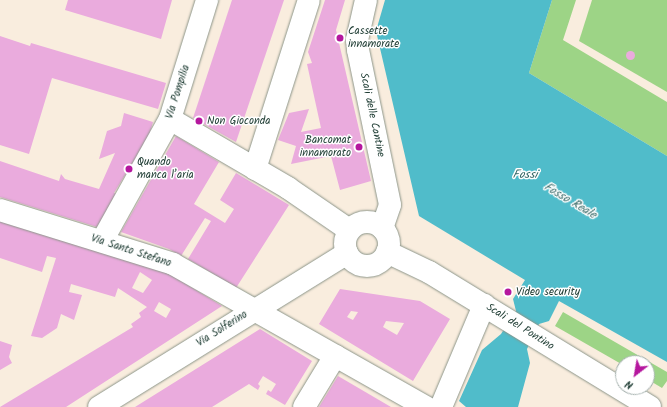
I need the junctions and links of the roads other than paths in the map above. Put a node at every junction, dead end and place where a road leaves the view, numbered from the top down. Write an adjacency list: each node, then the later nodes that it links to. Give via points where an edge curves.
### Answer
1 (207, 0): 4 (street, Via Pompilia)
2 (309, 0): 5 (street)
3 (366, 0): 7 (street, Scali delle Cantine, via 357,40 390,205)
4 (170, 119): 5 (street); 9 (street, Via Pompilia)
5 (255, 168): 8 (street)
6 (0, 210): 9 (street, Via Santo Stefano)
7 (382, 228): 8 (street, via 365,222); 10 (street, via 388,239)
8 (349, 230): 11 (street, via 345,242)
9 (102, 241): 13 (street, Via Santo Stefano, via 172,264)
10 (387, 252): 11 (street, via 378,263 367,267 356,264); 12 (street, Scali del Pontino, via 429,272)
11 (347, 253): 13 (street, Via Solferino)
12 (484, 305): 15 (street, Scali del Pontino, via 537,338); 19 (street)
13 (254, 309): 14 (street, Via Santo Stefano); 16 (street, Via Solferino)
14 (335, 356): 17 (street); 18 (street, Via Santo Stefano)
15 (626, 400): 20 (street, Scali del Pontino)
16 (99, 407)
17 (304, 407)
18 (426, 407)
19 (441, 407)
20 (650, 407)

